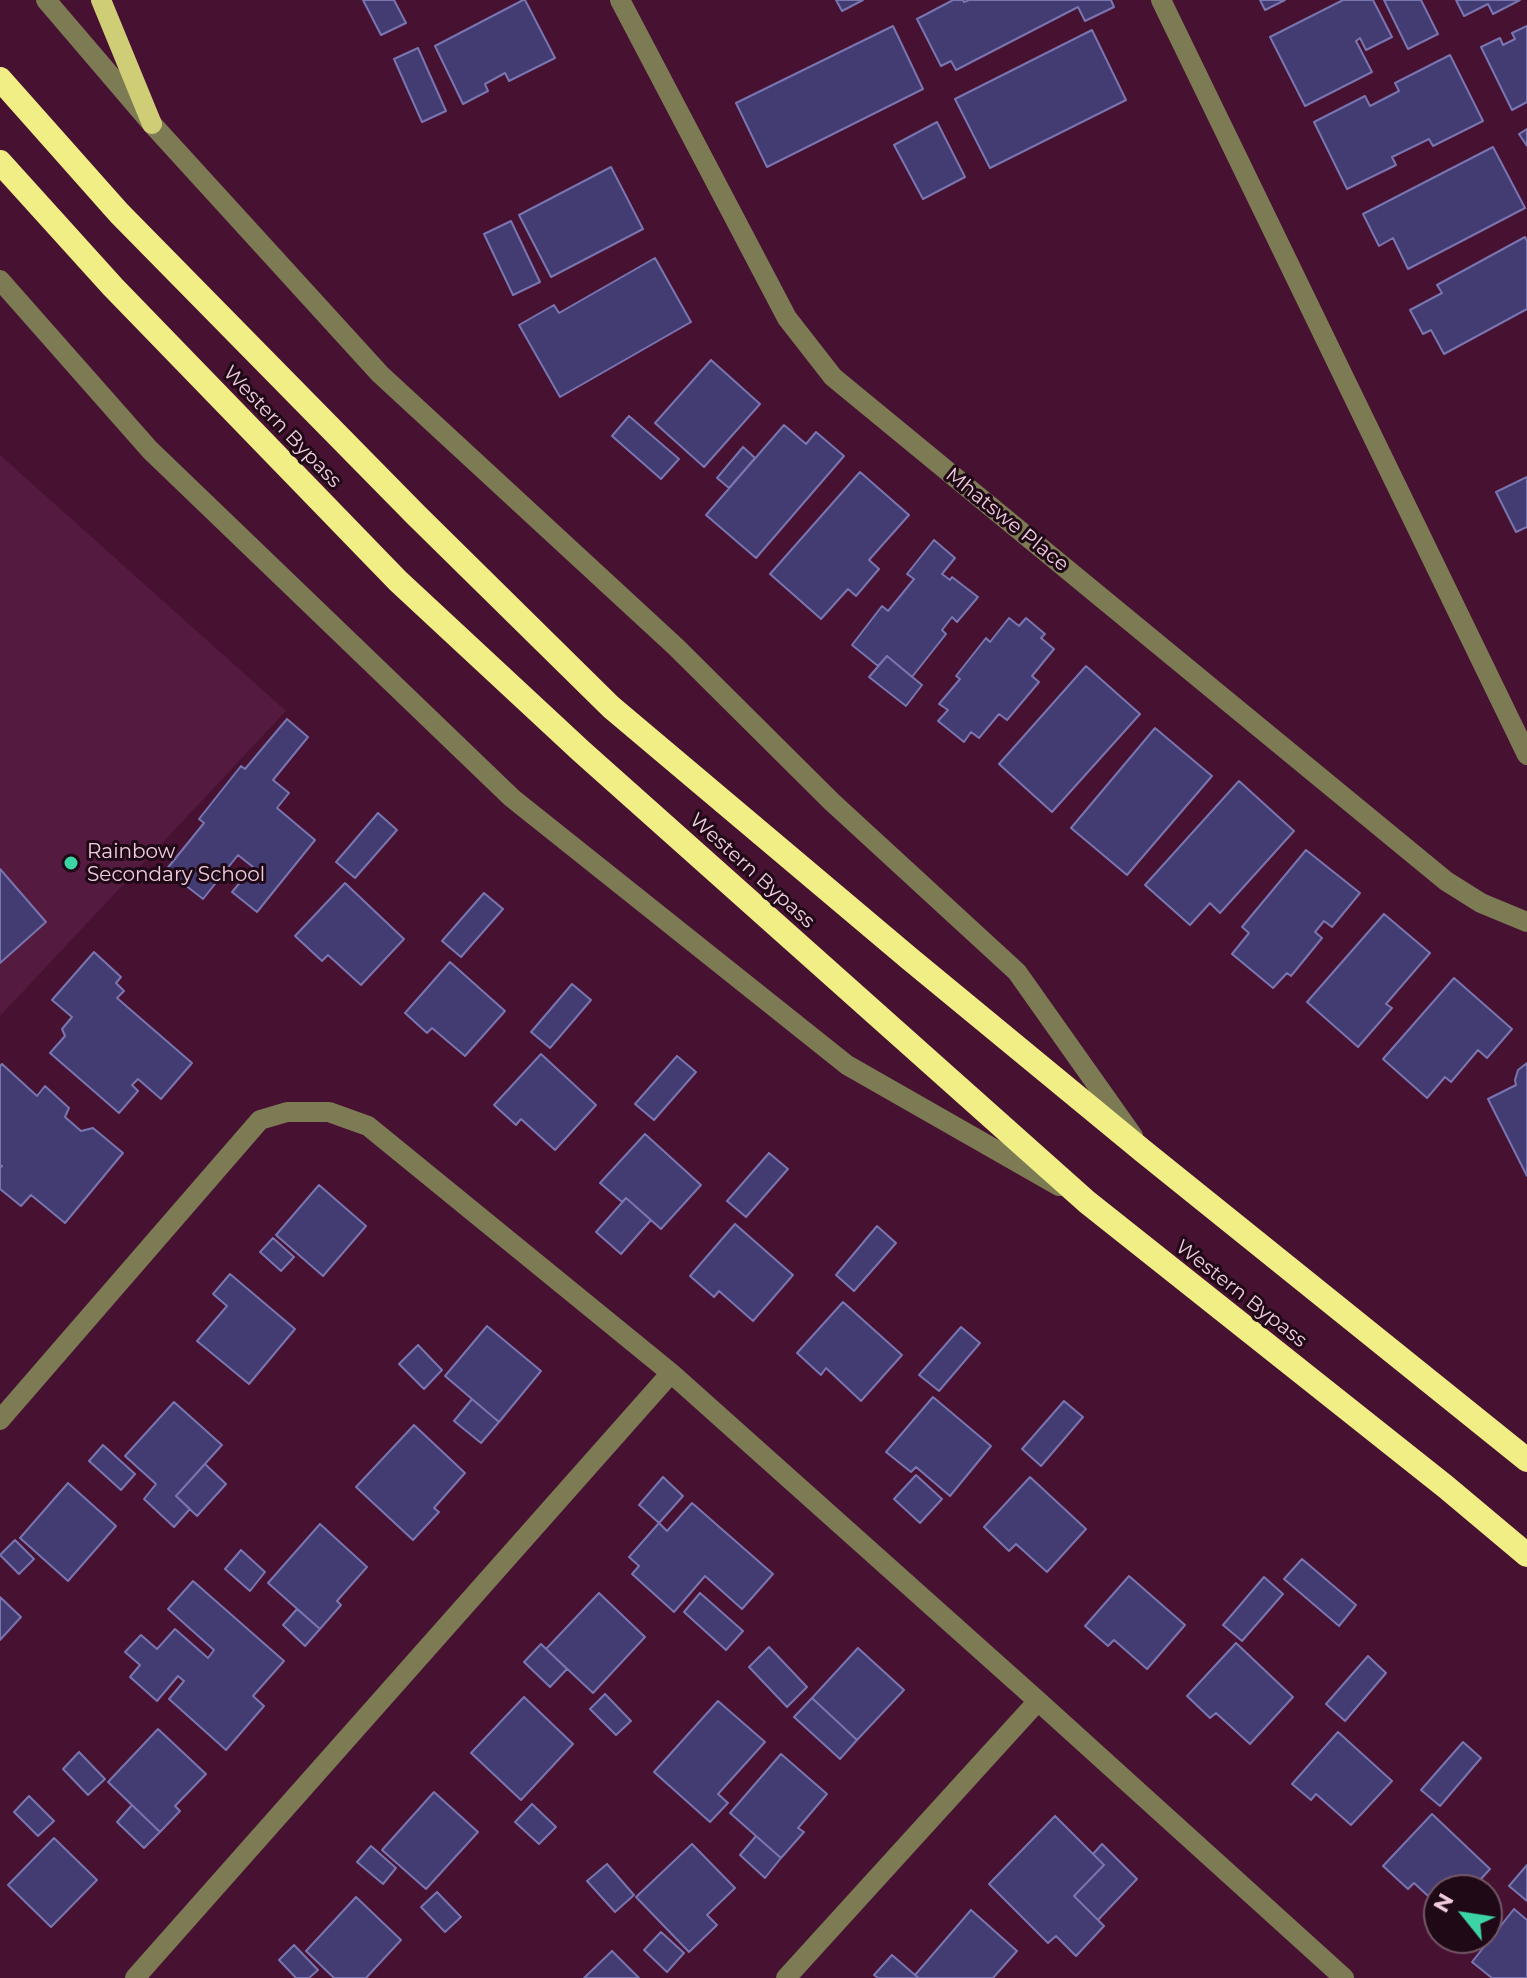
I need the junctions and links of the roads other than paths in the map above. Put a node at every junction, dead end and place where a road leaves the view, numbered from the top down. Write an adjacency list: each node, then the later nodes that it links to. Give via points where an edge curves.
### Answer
1 (46, 0): 6 (street)
2 (101, 0): 6 (main road)
3 (620, 0): 10 (street, Mhatswe Place, via 787,318 833,377 1446,881)
4 (1161, 0): 9 (street)
5 (0, 79): 11 (highway, Western Bypass, via 119,213 611,707)
6 (152, 124): 11 (street, via 380,374 1017,972)
7 (0, 162): 12 (highway, Western Bypass, via 113,287 398,581)
8 (0, 280): 12 (street, via 150,450 512,798 847,1065)
9 (1527, 755)
10 (1527, 922)
11 (1143, 1151): 15 (highway, Western Bypass)
12 (1087, 1202): 16 (highway, Western Bypass)
13 (671, 1373): 14 (street, via 368,1126 329,1112 287,1112 260,1120); 17 (street); 18 (street)
14 (0, 1420)
15 (1527, 1460)
16 (1527, 1555)
17 (1038, 1701): 19 (street); 20 (street)
18 (135, 1978)
19 (786, 1978)
20 (1344, 1978)

